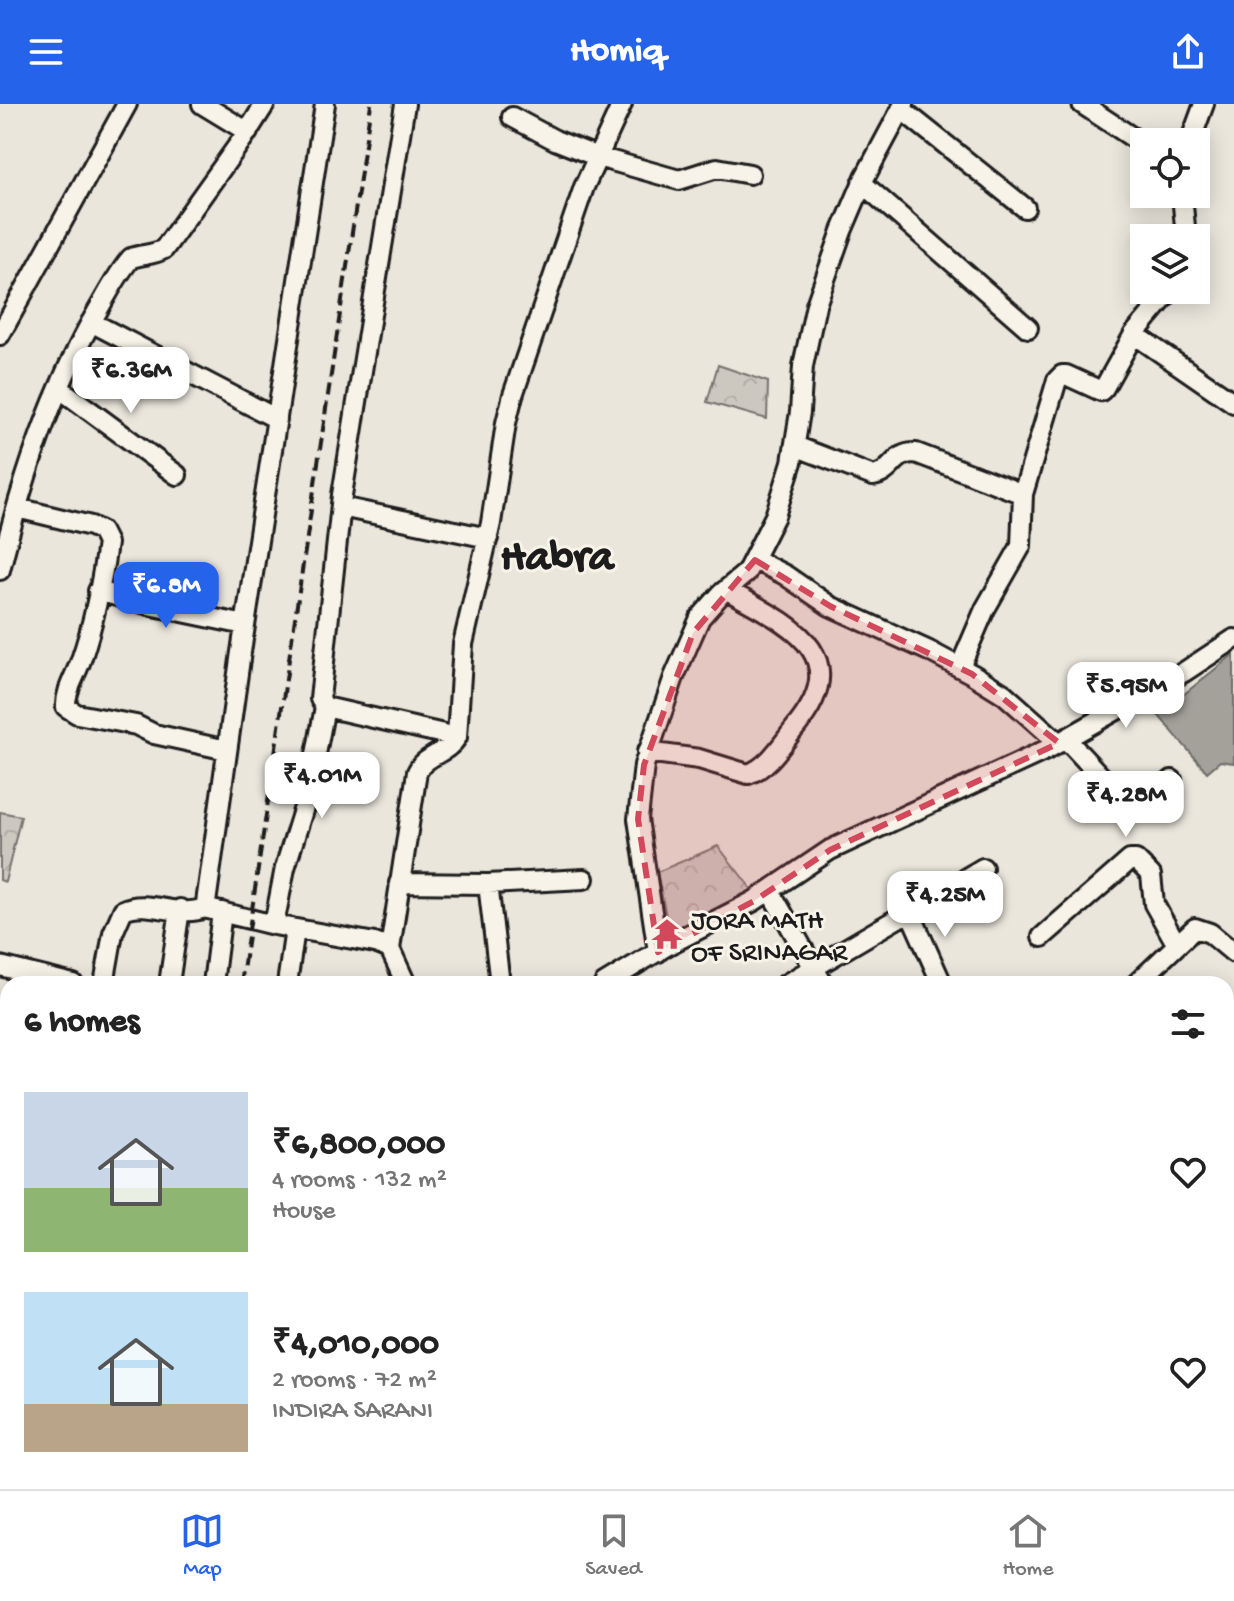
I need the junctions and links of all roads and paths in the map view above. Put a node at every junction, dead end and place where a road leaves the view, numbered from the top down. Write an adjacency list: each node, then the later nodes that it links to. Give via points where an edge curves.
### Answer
1 (127, 104): 22 (street)
2 (202, 104): 12 (street)
3 (265, 104): 12 (street)
4 (325, 104): 25 (street)
5 (405, 104): 29 (street)
6 (622, 104): 14 (street)
7 (1082, 104): 13 (street)
8 (1204, 104): 11 (street)
9 (903, 107): 16 (street); 17 (street)
10 (512, 117): 14 (street)
11 (1195, 128)
12 (248, 132): 19 (street, via 164,249 131,258 124,266)
13 (1130, 136)
14 (598, 157): 15 (street, via 679,180 717,168); 31 (street, via 513,395)
15 (750, 174)
16 (862, 183): 20 (street); 26 (street, via 816,305)
17 (1025, 208)
18 (1159, 304): 21 (street)
19 (91, 322): 23 (street); 25 (street)
20 (1028, 328)
21 (1134, 334): 24 (street); 28 (street, via 1101,391 1066,375 1057,380)
22 (0, 335)
23 (59, 388): 27 (street); 30 (street)
24 (1234, 403)
25 (277, 419): 36 (street)
26 (795, 446): 28 (street, via 873,476 901,455 916,453); 32 (street, via 775,516)
27 (177, 475)
28 (1023, 494): 38 (street, via 1021,546)
29 (341, 507): 31 (street); 39 (street, via 320,692)
30 (17, 508): 33 (street); 35 (street, via 101,531 107,543)
31 (488, 538): 40 (street, via 463,644)
32 (755, 560): 34 (street); 38 (street, via 830,606)
33 (0, 570)
34 (727, 590): 43 (street, via 709,606 693,633); 43 (street, via 804,638 819,665 812,704 765,765 748,774 699,759)
35 (98, 591): 36 (street); 42 (street, via 66,707)
36 (245, 625): 42 (street)
37 (1234, 639): 41 (street)
38 (960, 667): 41 (street)
39 (325, 707): 40 (street); 53 (street)
40 (457, 737): 47 (street, via 417,772)
41 (1063, 741): 44 (street, via 1132,810 1142,808); 49 (street, via 830,850)
42 (227, 750): 51 (street)
43 (647, 752): 58 (street, via 638,819)
44 (1172, 780)
45 (983, 868): 52 (street)
46 (584, 879): 48 (street)
47 (399, 883): 48 (street); 57 (street)
48 (488, 884): 67 (street)
49 (770, 891): 58 (street); 69 (street)
50 (180, 909): 51 (street); 62 (street, via 123,910); 63 (street)
51 (213, 910): 53 (street); 64 (street)
52 (909, 910): 69 (street); 70 (street)
53 (274, 925): 54 (street)
54 (295, 929): 57 (street); 65 (street)
55 (1042, 937): 56 (street, via 1136,860 1151,875 1154,904)
56 (1177, 945): 59 (street, via 1195,928); 71 (street)
57 (390, 949): 66 (street)
58 (658, 952): 68 (street)
59 (1234, 953)
60 (0, 966): 61 (street)
61 (41, 976)
62 (105, 976)
63 (170, 976)
64 (213, 976)
65 (288, 976)
66 (402, 976)
67 (499, 976)
68 (618, 976)
69 (818, 976)
70 (938, 976)
71 (1144, 976)

